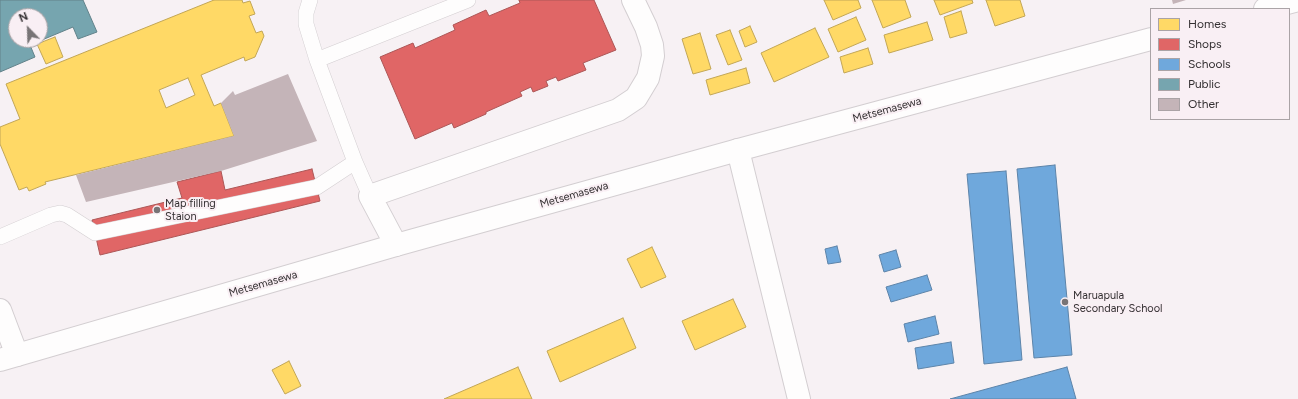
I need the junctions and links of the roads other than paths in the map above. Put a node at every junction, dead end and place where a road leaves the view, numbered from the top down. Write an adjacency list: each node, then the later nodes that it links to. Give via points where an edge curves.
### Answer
1 (310, 0): 7 (lane, via 306,24)
2 (468, 0): 7 (lane)
3 (633, 0): 10 (street, via 646,27 653,56 648,78 636,98 618,110)
4 (1298, 0): 5 (street)
5 (1269, 8)
6 (1150, 40): 8 (street, Metsemasewa)
7 (317, 60): 9 (lane)
8 (738, 150): 12 (street, Metsemasewa); 15 (street)
9 (355, 162): 10 (lane); 11 (lane, via 317,187 96,234 60,213 51,214)
10 (370, 196): 12 (street)
11 (0, 237)
12 (396, 245): 14 (street, Metsemasewa)
13 (0, 310): 14 (street)
14 (9, 357)
15 (799, 399)

